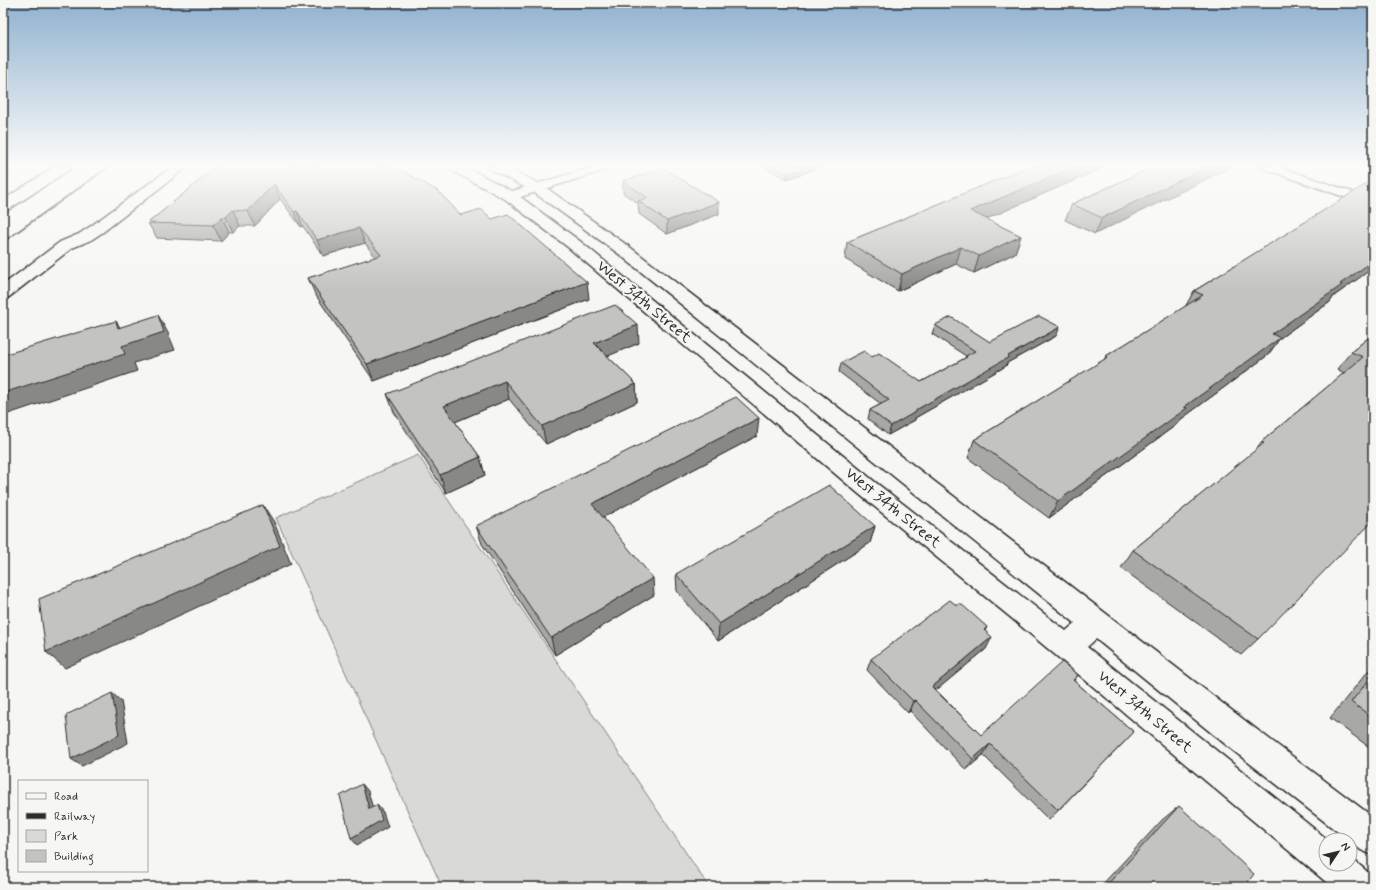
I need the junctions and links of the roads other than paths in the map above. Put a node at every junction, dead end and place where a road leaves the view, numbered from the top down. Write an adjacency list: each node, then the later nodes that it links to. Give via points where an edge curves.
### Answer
1 (106, 208): 5 (main road, via 69,236)
2 (125, 208): 5 (main road, via 91,233)
3 (525, 208): 8 (main road, West 34th Street)
4 (564, 208): 7 (main road, West 34th Street)
5 (66, 245): 6 (main road)
6 (3, 293)
7 (682, 296): 8 (main road); 9 (main road, West 34th Street)
8 (651, 308): 10 (main road, West 34th Street, via 862,484)
9 (1095, 622): 10 (main road); 11 (main road, West 34th Street)
10 (1067, 648): 12 (main road, West 34th Street)
11 (1373, 838)
12 (1318, 853)
13 (1341, 872): 14 (main road)
14 (1359, 887)

